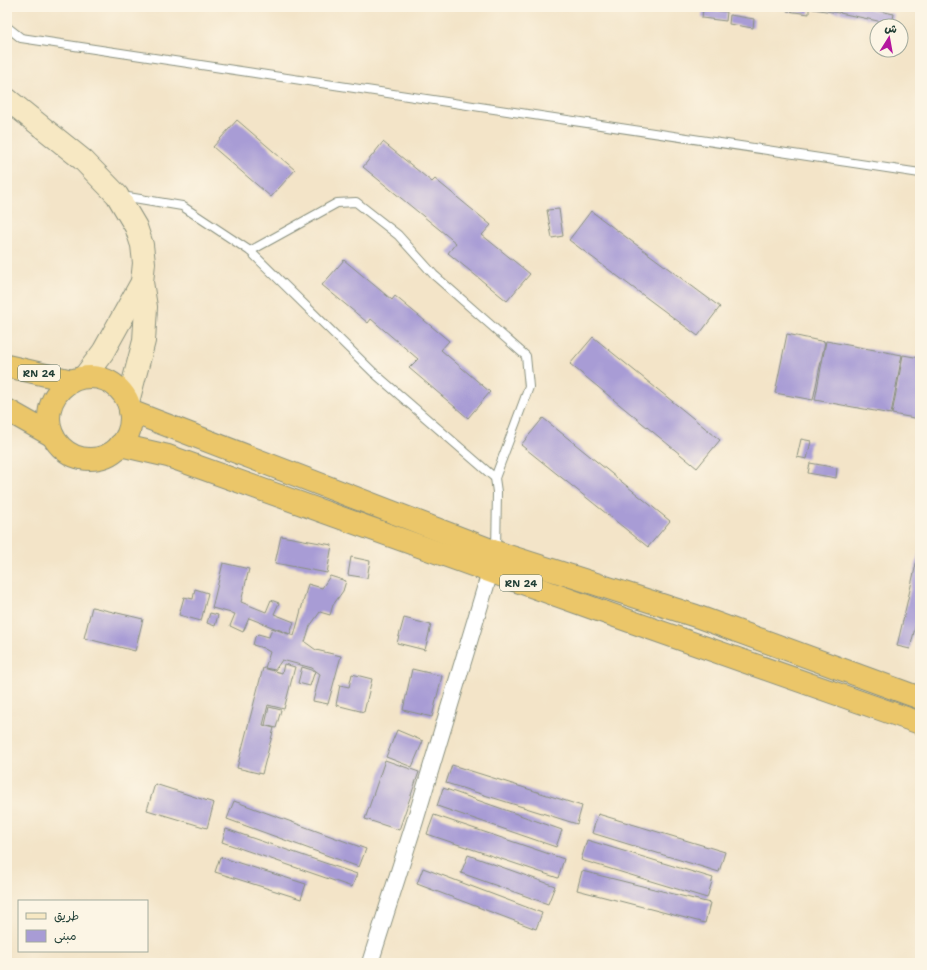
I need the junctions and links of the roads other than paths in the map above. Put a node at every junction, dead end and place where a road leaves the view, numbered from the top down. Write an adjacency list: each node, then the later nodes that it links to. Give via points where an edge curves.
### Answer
1 (7, 27): 3 (lane, via 21,38)
2 (7, 99): 4 (main road, via 83,160)
3 (920, 174)
4 (117, 195): 5 (lane, via 182,206); 6 (main road, via 136,227 142,245)
5 (250, 251): 13 (lane, via 373,372); 13 (lane, via 337,203 356,202 398,235 434,275 526,356 529,386)
6 (142, 282): 8 (main road, via 103,352); 9 (main road, via 146,307 144,340)
7 (7, 366): 8 (highway, RN 24)
8 (78, 379): 9 (highway, via 97,377 110,382 121,391); 11 (highway, via 63,387 50,405 49,426)
9 (129, 407): 12 (highway, via 130,429); 14 (highway, RN 24)
10 (7, 410): 11 (highway)
11 (53, 436): 12 (highway, via 58,445 66,451 84,459 104,456)
12 (120, 445): 14 (highway, RN 24, via 168,456)
13 (495, 478): 14 (lane, via 497,492)
14 (493, 562): 15 (highway, RN 24, via 696,616); 16 (highway, RN 24); 17 (street)
15 (920, 698)
16 (920, 723)
17 (370, 963)

